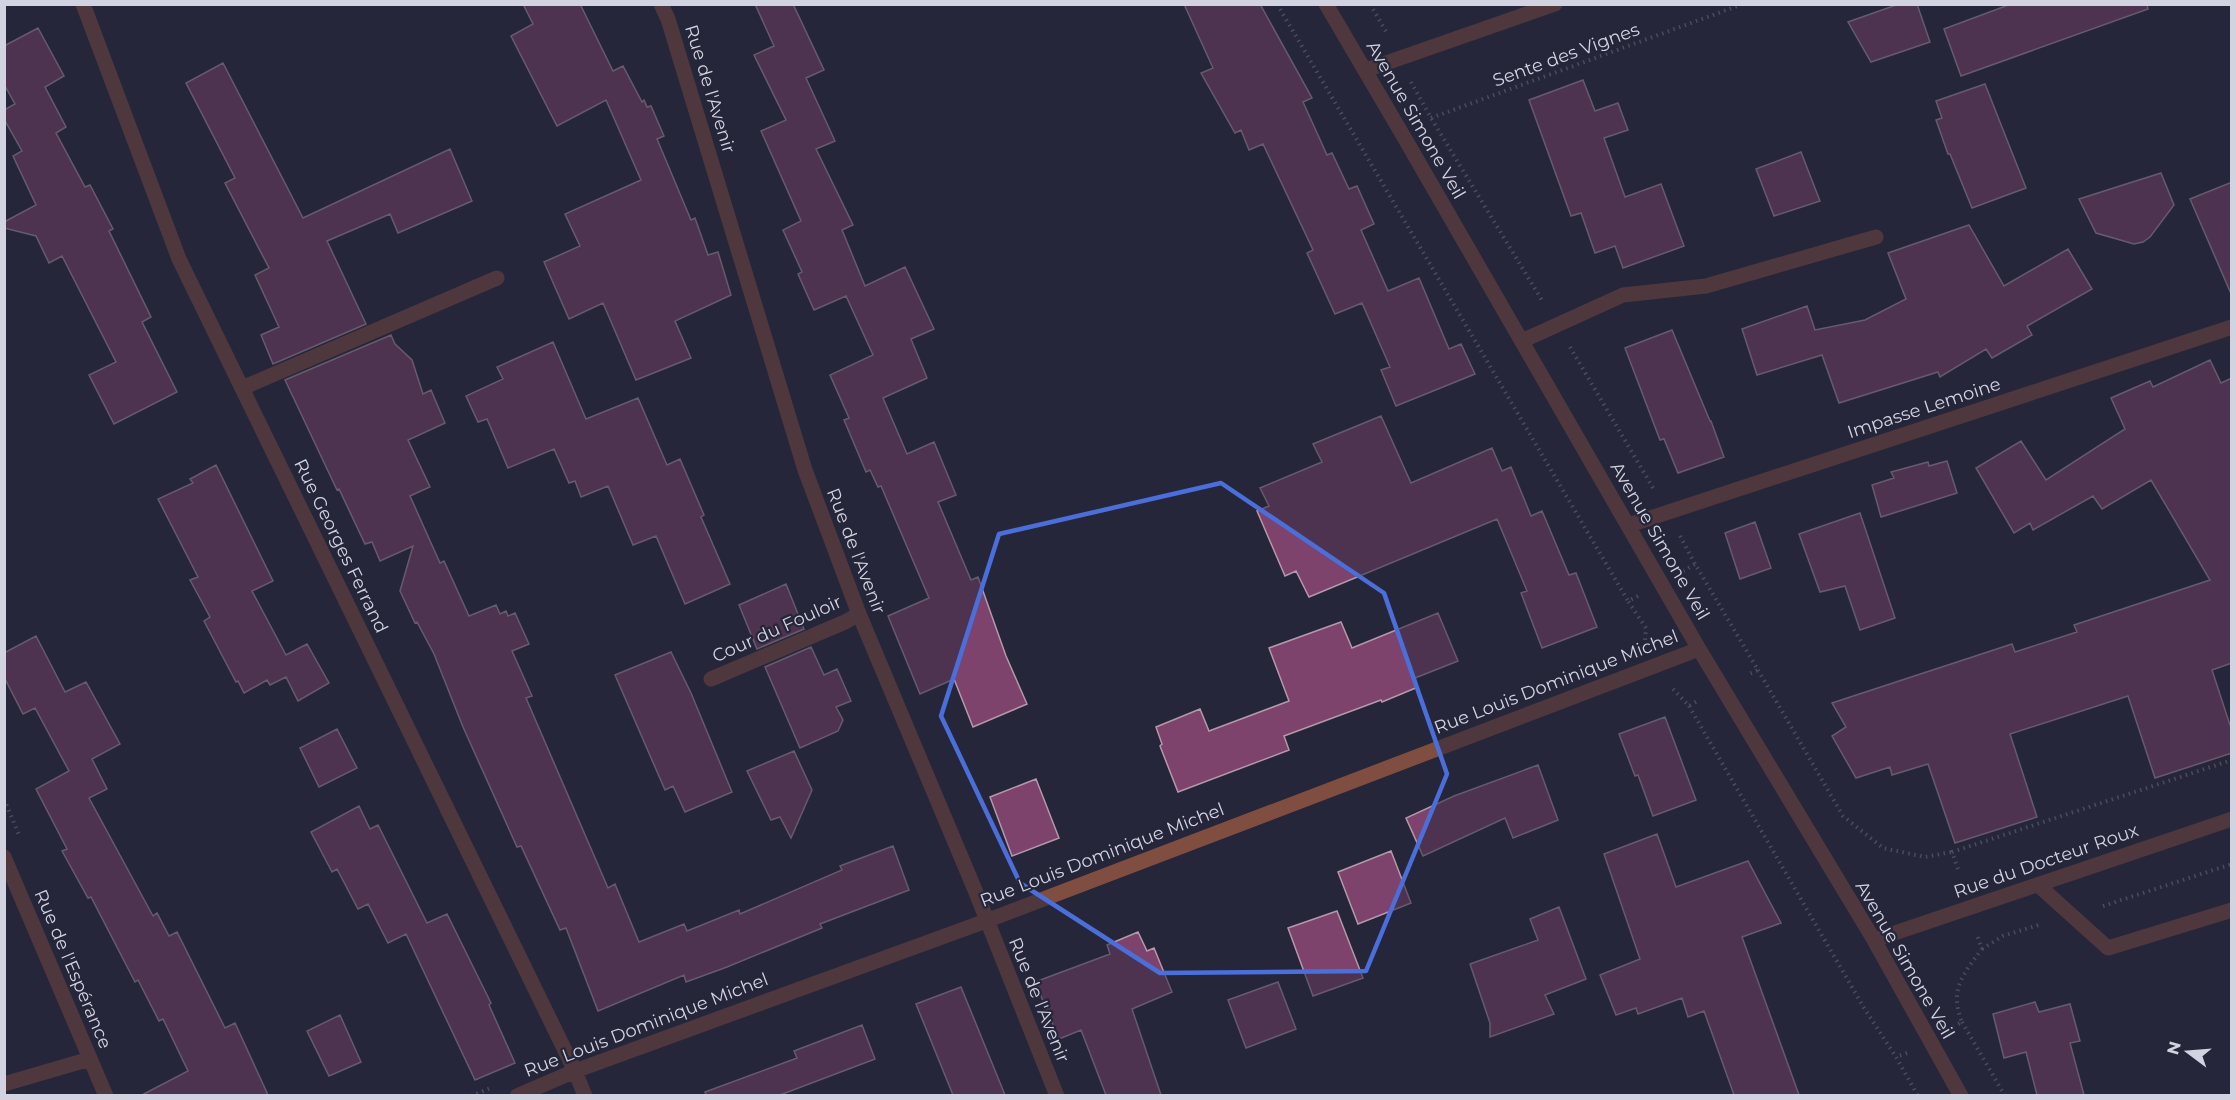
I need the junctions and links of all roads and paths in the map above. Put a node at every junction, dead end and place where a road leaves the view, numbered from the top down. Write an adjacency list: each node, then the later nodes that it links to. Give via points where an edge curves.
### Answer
1 (83, 4): 13 (street, Rue Georges Ferrand, via 179,259)
2 (661, 4): 18 (street, Rue de l'Avenir, via 805,470)
3 (1277, 4): 17 (path)
4 (1326, 4): 7 (street, Avenue Simone Veil)
5 (1555, 4): 7 (street)
6 (1743, 4): 8 (path, Sente des Vignes)
7 (1366, 70): 12 (street, Avenue Simone Veil)
8 (1431, 118)
9 (1876, 237): 12 (street, via 1706,286 1623,295)
10 (497, 278): 13 (street)
11 (2232, 327): 14 (street, Impasse Lemoine)
12 (1522, 341): 14 (street, Avenue Simone Veil)
13 (242, 388): 45 (street, Rue Georges Ferrand)
14 (1629, 525): 20 (street, Avenue Simone Veil)
15 (1680, 573): 21 (path, via 1695,564)
16 (1641, 594): 17 (path)
17 (1628, 601): 19 (path, via 1646,628)
18 (859, 614): 23 (street, Cour du Fouloir); 36 (street, Rue de l'Avenir)
19 (1645, 640)
20 (1699, 649): 36 (street, Rue Louis Dominique Michel); 38 (street, Avenue Simone Veil)
21 (1758, 670): 22 (path); 29 (path, via 1843,816 1883,848 1925,857)
22 (1743, 678)
23 (711, 680)
24 (1667, 682): 26 (path)
25 (1702, 699): 26 (path)
26 (1689, 706): 43 (path)
27 (2232, 760): 29 (path)
28 (2232, 819): 33 (street, Rue du Docteur Roux)
29 (1952, 852): 32 (path)
30 (4, 857): 44 (street, Rue de l'Espérance)
31 (2232, 864): 35 (path)
32 (1958, 869)
33 (2038, 885): 35 (street); 38 (street, Rue du Docteur Roux)
34 (2232, 910): 35 (street, via 2108,948)
35 (2071, 915): 39 (path, via 2003,936)
36 (986, 921): 45 (street, Rue Louis Dominique Michel); 50 (street, Rue de l'Avenir)
37 (1977, 934): 39 (path)
38 (1874, 940): 52 (street, Avenue Simone Veil)
39 (1982, 949): 40 (path, via 1964,972 1957,994 1955,1006)
40 (1962, 1022): 41 (path); 53 (path)
41 (1944, 1032)
42 (1907, 1052): 43 (path)
43 (1896, 1057): 51 (path)
44 (90, 1059): 46 (street); 47 (street, Rue de l'Espérance)
45 (575, 1071): 48 (street, Rue Louis Dominique Michel); 49 (street, Rue Georges Ferrand)
46 (4, 1084)
47 (106, 1095)
48 (517, 1095)
49 (585, 1095)
50 (1057, 1095)
51 (1918, 1095)
52 (1961, 1095)
53 (2005, 1095)

